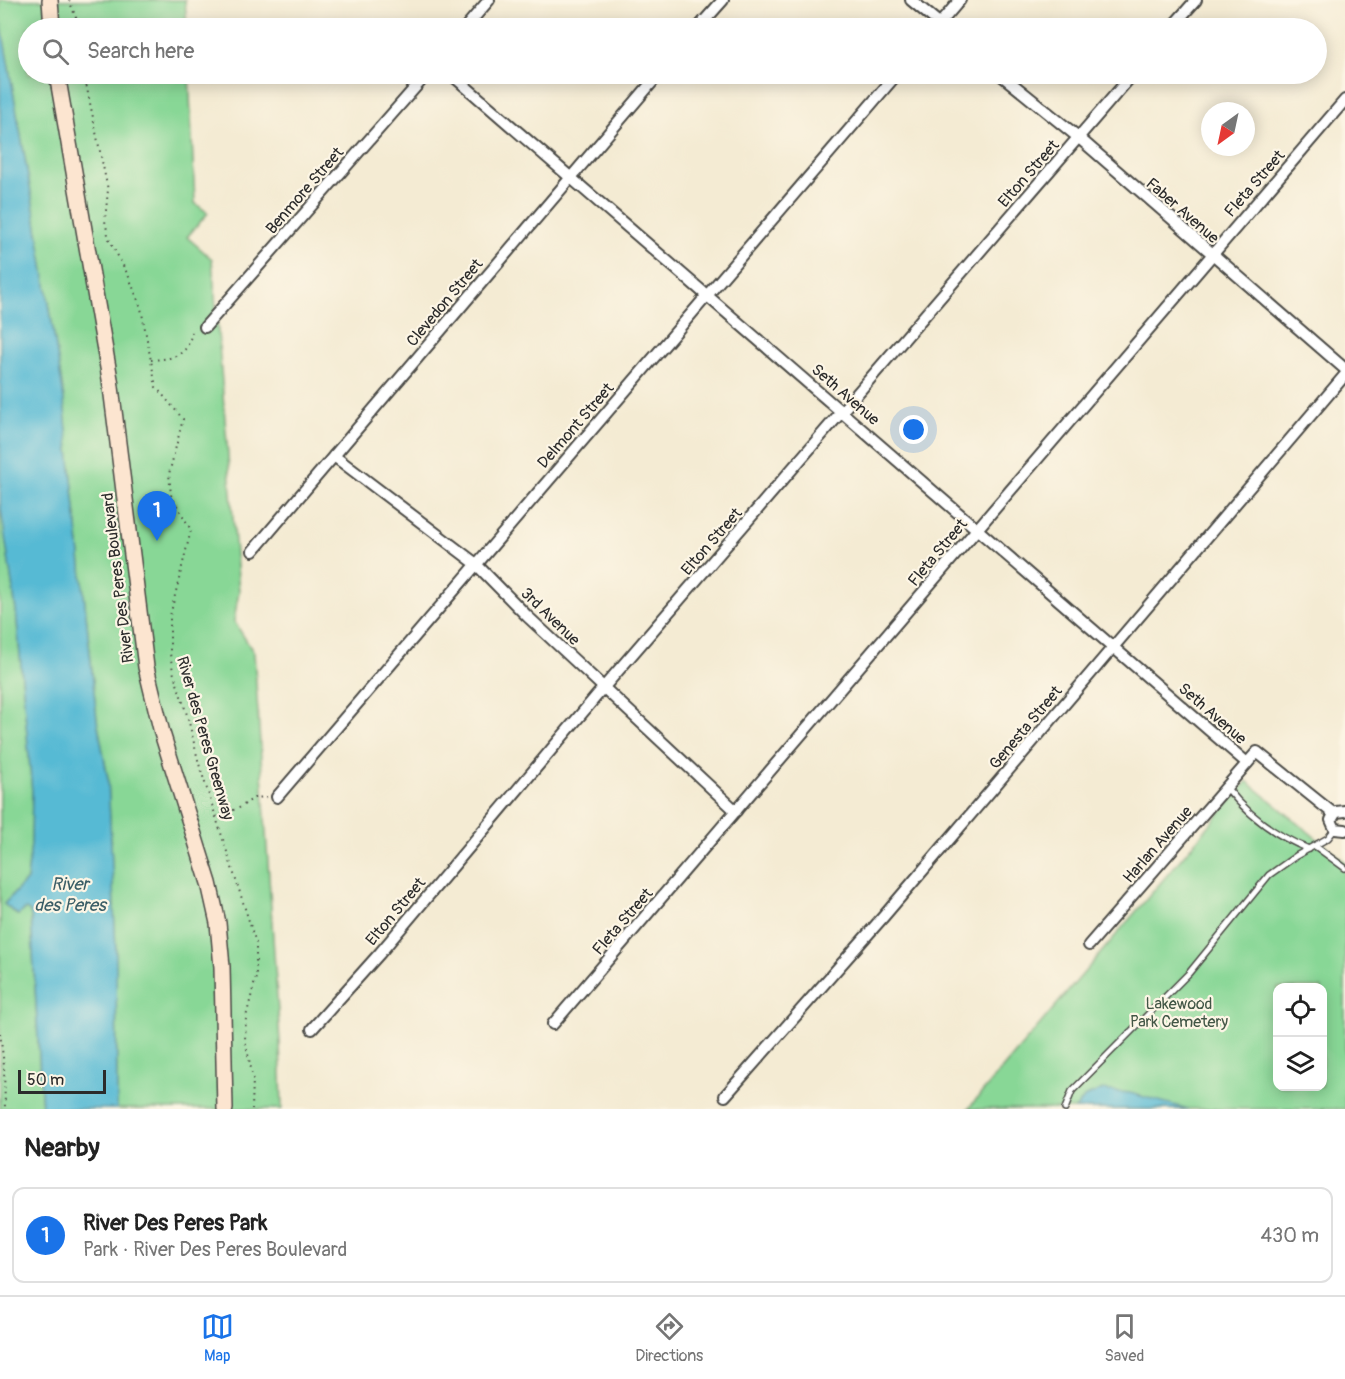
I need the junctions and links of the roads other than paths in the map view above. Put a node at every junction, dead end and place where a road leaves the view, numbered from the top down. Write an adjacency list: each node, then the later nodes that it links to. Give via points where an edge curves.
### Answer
1 (50, 0): 7 (main road)
2 (489, 0): 8 (street)
3 (723, 0): 9 (street)
4 (911, 0): 10 (street)
5 (960, 0): 11 (street)
6 (1196, 0): 12 (street)
7 (51, 18)
8 (474, 18)
9 (707, 18)
10 (930, 18)
11 (947, 18)
12 (1180, 18)
13 (59, 84): 48 (main road, River Des Peres Boulevard, via 108,369 146,667 218,923)
14 (418, 84): 25 (street, Benmore Street)
15 (463, 84): 22 (street, Seth Avenue)
16 (650, 84): 22 (street, Clevedon Street)
17 (888, 84): 24 (street, Delmont Street)
18 (1012, 84): 21 (street, Faber Avenue)
19 (1124, 84): 21 (street, Elton Street)
20 (1345, 100): 23 (street, Fleta Street)
21 (1078, 137): 23 (street, Faber Avenue); 28 (street, Elton Street)
22 (570, 176): 24 (street, Seth Avenue); 29 (street, Clevedon Street)
23 (1211, 255): 26 (street, Faber Avenue); 30 (street, Fleta Street)
24 (708, 294): 28 (street, Seth Avenue); 32 (street, Delmont Street)
25 (205, 327)
26 (1345, 369)
27 (1345, 375): 33 (street, Genesta Street)
28 (843, 411): 30 (street, Seth Avenue); 34 (street, Elton Street)
29 (334, 456): 31 (street, Clevedon Street); 32 (street, 3rd Avenue)
30 (977, 528): 33 (street, Seth Avenue); 38 (street, Fleta Street)
31 (253, 551)
32 (475, 563): 34 (street, 3rd Avenue); 37 (street, Delmont Street)
33 (1113, 646): 35 (street, Seth Avenue); 47 (street, Genesta Street)
34 (604, 687): 38 (street, 3rd Avenue); 46 (street, Elton Street)
35 (1247, 763): 36 (street, Harlan Avenue); 39 (street, via 1257,752)
36 (1226, 787): 42 (lane, via 1252,817 1288,841); 44 (street, Harlan Avenue)
37 (277, 796)
38 (736, 811): 45 (street, Fleta Street)
39 (1339, 812): 40 (street, via 1331,823)
40 (1340, 829): 41 (lane)
41 (1315, 846): 42 (lane); 43 (lane)
42 (1309, 849): 49 (lane, via 1269,875 1189,973 1072,1091)
43 (1345, 868)
44 (1089, 945)
45 (554, 1024)
46 (312, 1029)
47 (725, 1096)
48 (225, 1109)
49 (1065, 1109)

